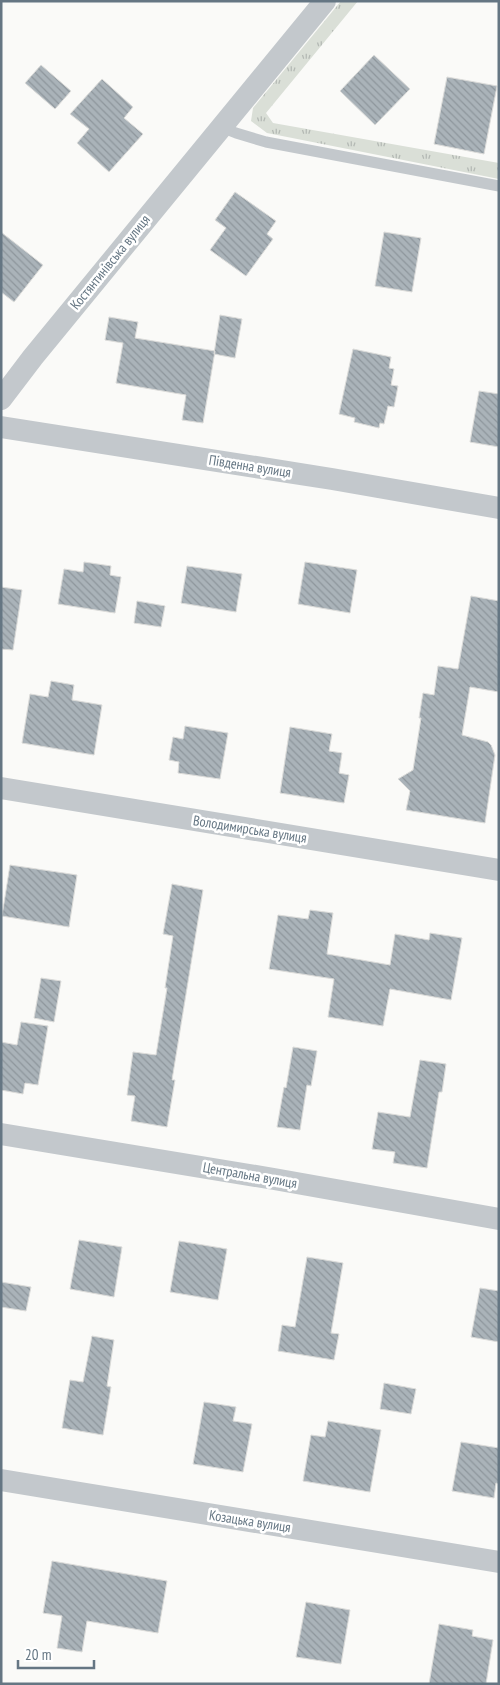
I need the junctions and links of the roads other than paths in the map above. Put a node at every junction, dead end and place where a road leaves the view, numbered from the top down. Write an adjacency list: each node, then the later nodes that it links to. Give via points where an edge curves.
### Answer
1 (325, 1): 2 (street, Костянтинівська вулиця)
2 (221, 127): 3 (lane, via 274,144); 4 (street, Костянтинівська вулиця)
3 (499, 186)
4 (1, 399)
5 (1, 427): 6 (street, Південна вулиця)
6 (499, 508)
7 (1, 788): 8 (street, Володимирська вулиця)
8 (499, 870)
9 (1, 1134): 10 (street, Центральна вулиця)
10 (499, 1219)
11 (1, 1480): 12 (street, Козацька вулиця)
12 (499, 1562)

